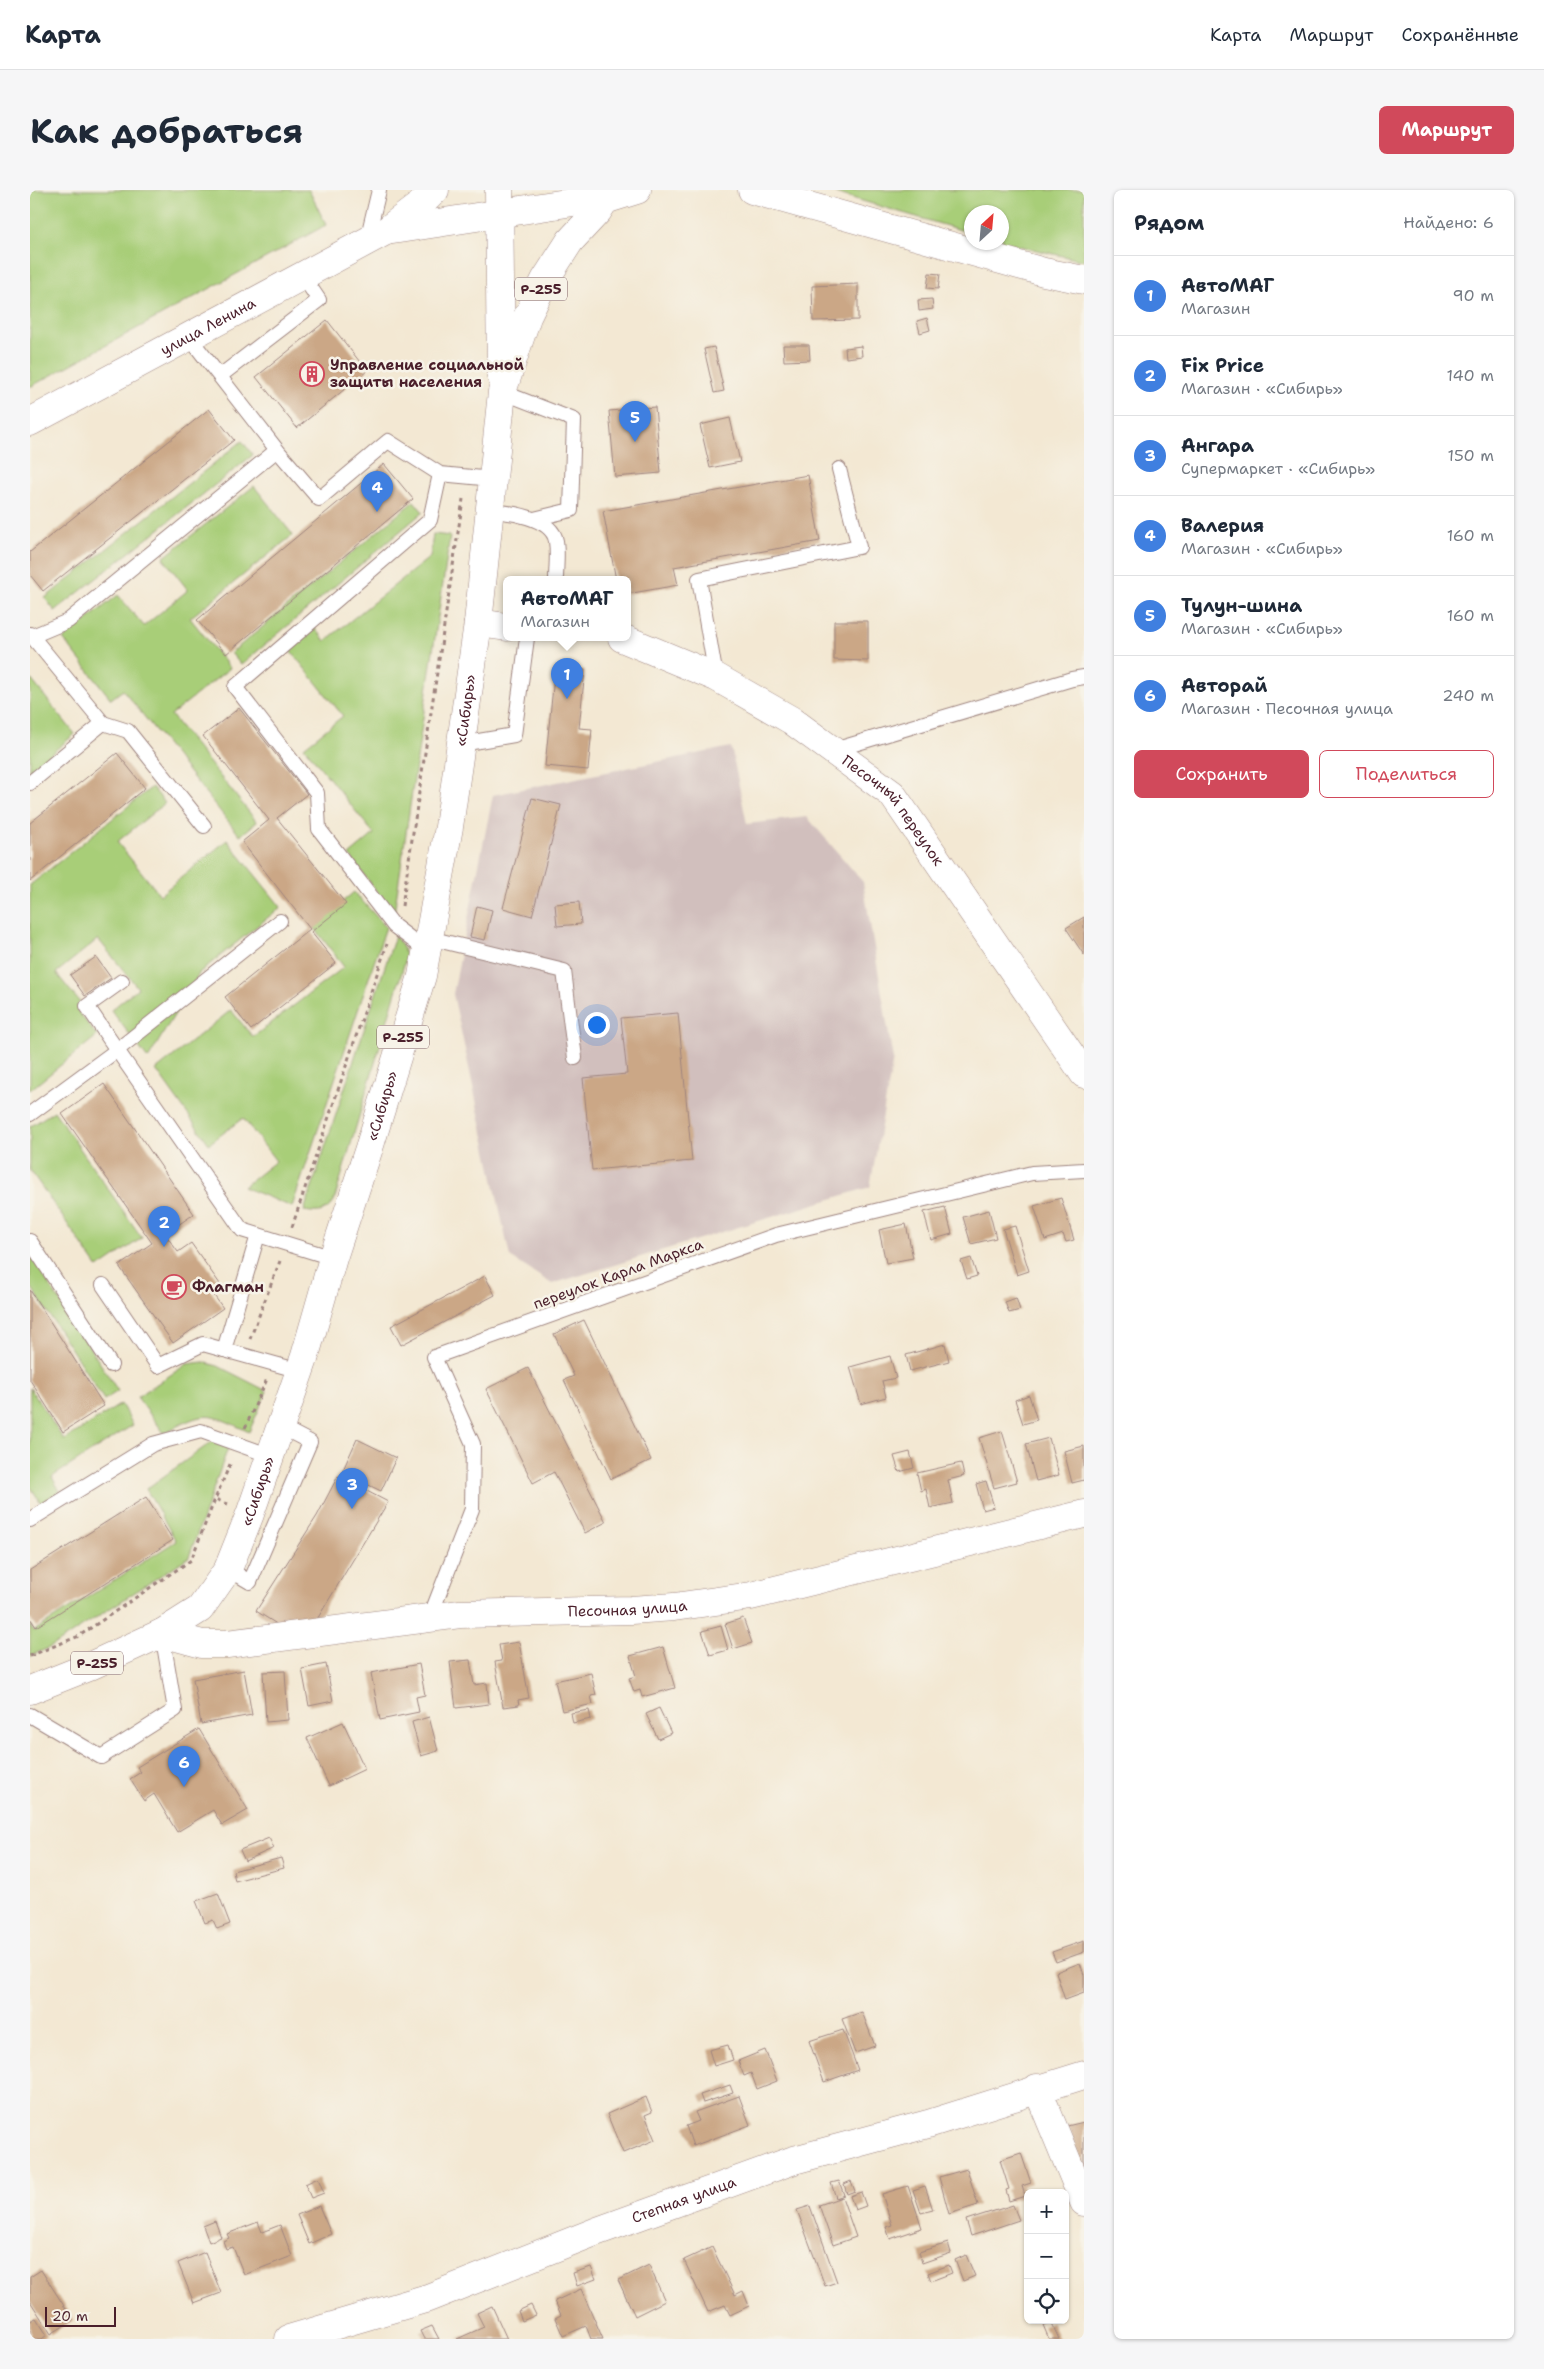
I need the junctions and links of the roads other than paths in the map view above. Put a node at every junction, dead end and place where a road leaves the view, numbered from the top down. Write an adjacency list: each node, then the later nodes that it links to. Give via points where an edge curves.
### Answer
1 (378, 190): 8 (lane)
2 (435, 190): 8 (main road, via 420,205)
3 (550, 190): 6 (main road, via 570,197)
4 (637, 190): 6 (main road)
5 (752, 190): 10 (main road, via 1044,272)
6 (596, 200): 7 (main road); 13 (main road, Р-255, via 598,211 570,241 527,316)
7 (500, 202): 8 (main road, via 440,221); 13 (main road, Р-255)
8 (376, 235): 9 (main road, улица Ленина)
9 (302, 275): 11 (main road, улица Ленина); 12 (lane, via 319,300)
10 (1084, 280)
11 (190, 337): 12 (lane); 14 (main road, улица Ленина)
12 (220, 376): 15 (lane)
13 (502, 392): 18 (main road, «Сибирь» / Р-255); 20 (lane, via 574,420 571,510)
14 (30, 422)
15 (277, 450): 17 (lane, via 318,499 388,441); 24 (lane, via 68,621)
16 (839, 469): 27 (lane, via 859,547 699,579)
17 (440, 474): 18 (lane); 35 (lane, via 430,520 235,687 317,793 320,830 394,926)
18 (479, 478): 19 (main road, «Сибирь» / Р-255)
19 (489, 510): 20 (lane); 22 (main road, «Сибирь» / Р-255)
20 (534, 519): 21 (lane, via 556,539)
21 (556, 576)
22 (478, 623): 23 (main road); 30 (main road, «Сибирь» / Р-255)
23 (503, 626)
24 (31, 636): 29 (lane)
25 (527, 641): 30 (lane, via 514,735)
26 (629, 641): 27 (main road, Песочный переулок)
27 (716, 676): 31 (main road, Песочный переулок, via 791,720)
28 (1084, 677): 31 (lane)
29 (103, 723): 32 (lane); 33 (lane, via 128,731)
30 (461, 744): 35 (main road, «Сибирь» / Р-255)
31 (834, 750): 39 (main road, Песочный переулок, via 892,794)
32 (30, 783)
33 (204, 826)
34 (280, 921): 37 (lane)
35 (428, 945): 38 (lane, via 564,971); 44 (main road, «Сибирь» / Р-255, via 422,976 372,1142)
36 (122, 981): 37 (lane, via 87,1006)
37 (117, 1050): 40 (lane); 42 (lane, via 242,1230)
38 (575, 1058)
39 (1084, 1074)
40 (30, 1114)
41 (1084, 1170): 54 (lane, переулок Карла Маркса, via 1032,1172 776,1235 434,1357 473,1444 473,1453 472,1509)
42 (258, 1234): 44 (lane); 46 (lane)
43 (30, 1241): 47 (lane)
44 (333, 1258): 48 (main road, «Сибирь» / Р-255)
45 (102, 1285): 46 (lane, via 158,1366 203,1344)
46 (224, 1350): 48 (lane)
47 (111, 1365)
48 (300, 1371): 49 (main road, «Сибирь» / Р-255)
49 (281, 1427): 50 (main road, «Сибирь» / Р-255); 53 (lane, via 310,1442 250,1582)
50 (271, 1456): 52 (lane, via 201,1431 175,1437 153,1444); 53 (main road, «Сибирь» / Р-255)
51 (1084, 1514): 54 (main road, Песочная улица, via 761,1593 711,1602 631,1610)
52 (30, 1520)
53 (228, 1570): 55 (main road, «Сибирь» / Р-255, via 200,1609)
54 (430, 1617): 55 (main road, Песочная улица, via 250,1642 202,1644)
55 (162, 1633): 56 (main road, «Сибирь» / Р-255); 57 (lane, via 175,1710 101,1757)
56 (30, 1690)
57 (30, 1715)
58 (1084, 2075): 59 (main road, Степная улица)
59 (1038, 2088): 60 (main road); 61 (main road, Степная улица, via 928,2124 794,2160 595,2232 428,2298)
60 (1084, 2202)
61 (289, 2339)

